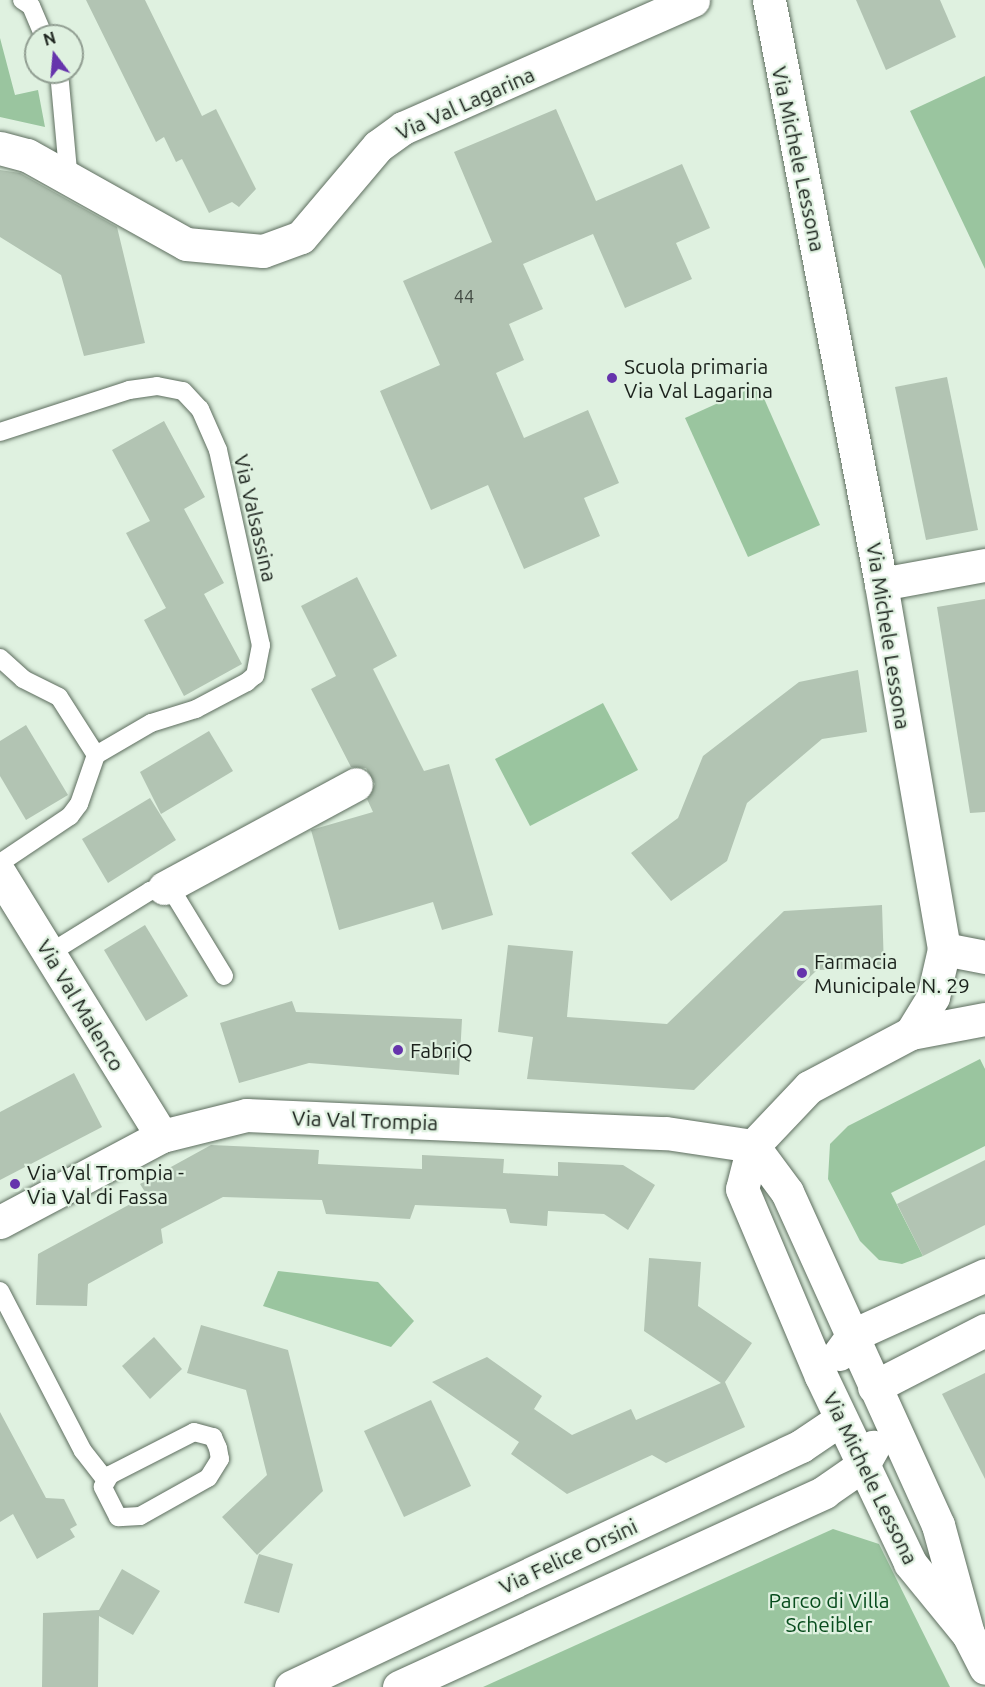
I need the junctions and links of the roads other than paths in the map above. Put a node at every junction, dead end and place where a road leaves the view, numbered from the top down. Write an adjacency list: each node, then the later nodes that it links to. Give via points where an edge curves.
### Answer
1 (22, 0): 5 (lane, via 31,6)
2 (693, 0): 9 (street, Via Val Lagarina, via 403,128 378,146 301,237 263,251 186,244)
3 (751, 0): 6 (street, Via Michele Lessona)
4 (769, 0): 6 (street, Via Michele Lessona)
5 (39, 24)
6 (775, 42): 12 (street, Via Michele Lessona)
7 (60, 84): 9 (lane)
8 (0, 148): 9 (street, Via Val Lagarina, via 27,156)
9 (69, 183)
10 (0, 432): 14 (lane, Via Valsassina, via 129,390 172,387 200,409 218,450 261,645 255,675 209,702 151,723)
11 (985, 566): 12 (street)
12 (881, 584): 19 (street, Via Michele Lessona)
13 (0, 658): 14 (lane, via 23,679 59,697)
14 (96, 754): 16 (lane, via 79,804 70,816)
15 (356, 784): 18 (street)
16 (0, 862)
17 (0, 874): 20 (street, Via Val Malenco)
18 (164, 888): 20 (lane, via 150,891); 22 (lane, via 174,894)
19 (944, 949): 21 (street); 24 (street, Via Michele Lessona, via 933,997)
20 (50, 953): 25 (street, Via Val Malenco)
21 (985, 957)
22 (224, 976)
23 (985, 1019): 24 (street)
24 (911, 1033): 26 (street, Via Michele Lessona, via 809,1087)
25 (162, 1136): 26 (street, Via Val Trompia, via 246,1115 666,1133); 27 (street, Via Val Trompia)
26 (753, 1146): 31 (street, Via Michele Lessona, via 787,1192); 32 (street, Via Michele Lessona, via 742,1189)
27 (0, 1222)
28 (985, 1275): 31 (street)
29 (0, 1291): 37 (lane, via 83,1451)
30 (985, 1330): 33 (street)
31 (853, 1335): 32 (street); 33 (street, Via Michele Lessona)
32 (821, 1377): 33 (street, Via Michele Lessona); 34 (street, Via Michele Lessona)
33 (874, 1387): 35 (street, Via Michele Lessona)
34 (841, 1419): 35 (street); 36 (street, Via Michele Lessona); 40 (street, Via Felice Orsini, via 801,1446)
35 (890, 1421): 36 (street); 38 (street, Via Michele Lessona, via 947,1545)
36 (863, 1465): 38 (street, Via Michele Lessona, via 910,1563); 41 (street, via 824,1492)
37 (106, 1480): 37 (lane, via 103,1487 112,1510 124,1520 133,1519 207,1478 220,1459 219,1448 213,1437 203,1433 184,1435)
38 (968, 1634): 39 (street, Via Michele Lessona)
39 (985, 1668)
40 (291, 1687)
41 (399, 1687)

